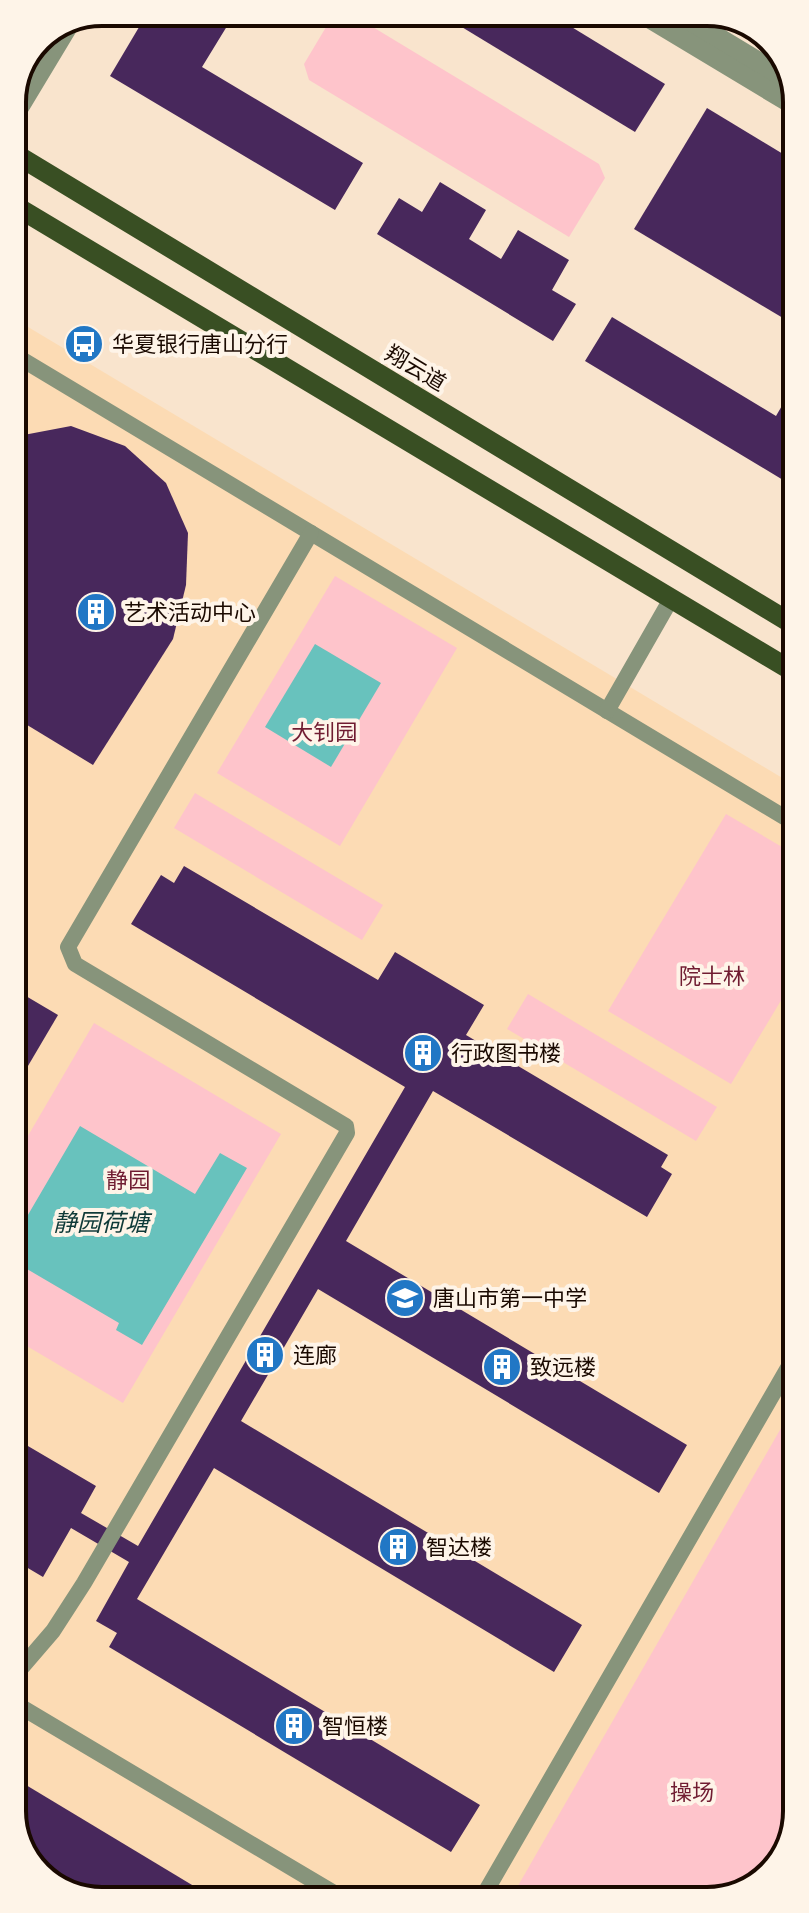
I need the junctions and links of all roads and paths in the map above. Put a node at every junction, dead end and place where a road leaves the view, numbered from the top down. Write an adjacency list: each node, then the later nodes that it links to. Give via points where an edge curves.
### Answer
1 (662, 26): 6 (street)
2 (699, 26): 4 (street)
3 (60, 39): 5 (street)
4 (777, 73)
5 (26, 95)
6 (783, 98)
7 (26, 160): 12 (main road, 翔云道)
8 (26, 212): 11 (main road)
9 (26, 362): 10 (lane)
10 (311, 533): 14 (lane); 17 (lane, via 68,947 75,964 346,1126 347,1133 84,1583)
11 (671, 599): 13 (main road); 14 (lane)
12 (783, 618)
13 (783, 665)
14 (607, 711): 15 (lane)
15 (783, 816)
16 (783, 1377): 22 (lane)
17 (26, 1662)
18 (26, 1710): 19 (lane)
19 (317, 1883): 20 (lane); 21 (lane)
20 (315, 1887)
21 (324, 1887)
22 (488, 1887)

